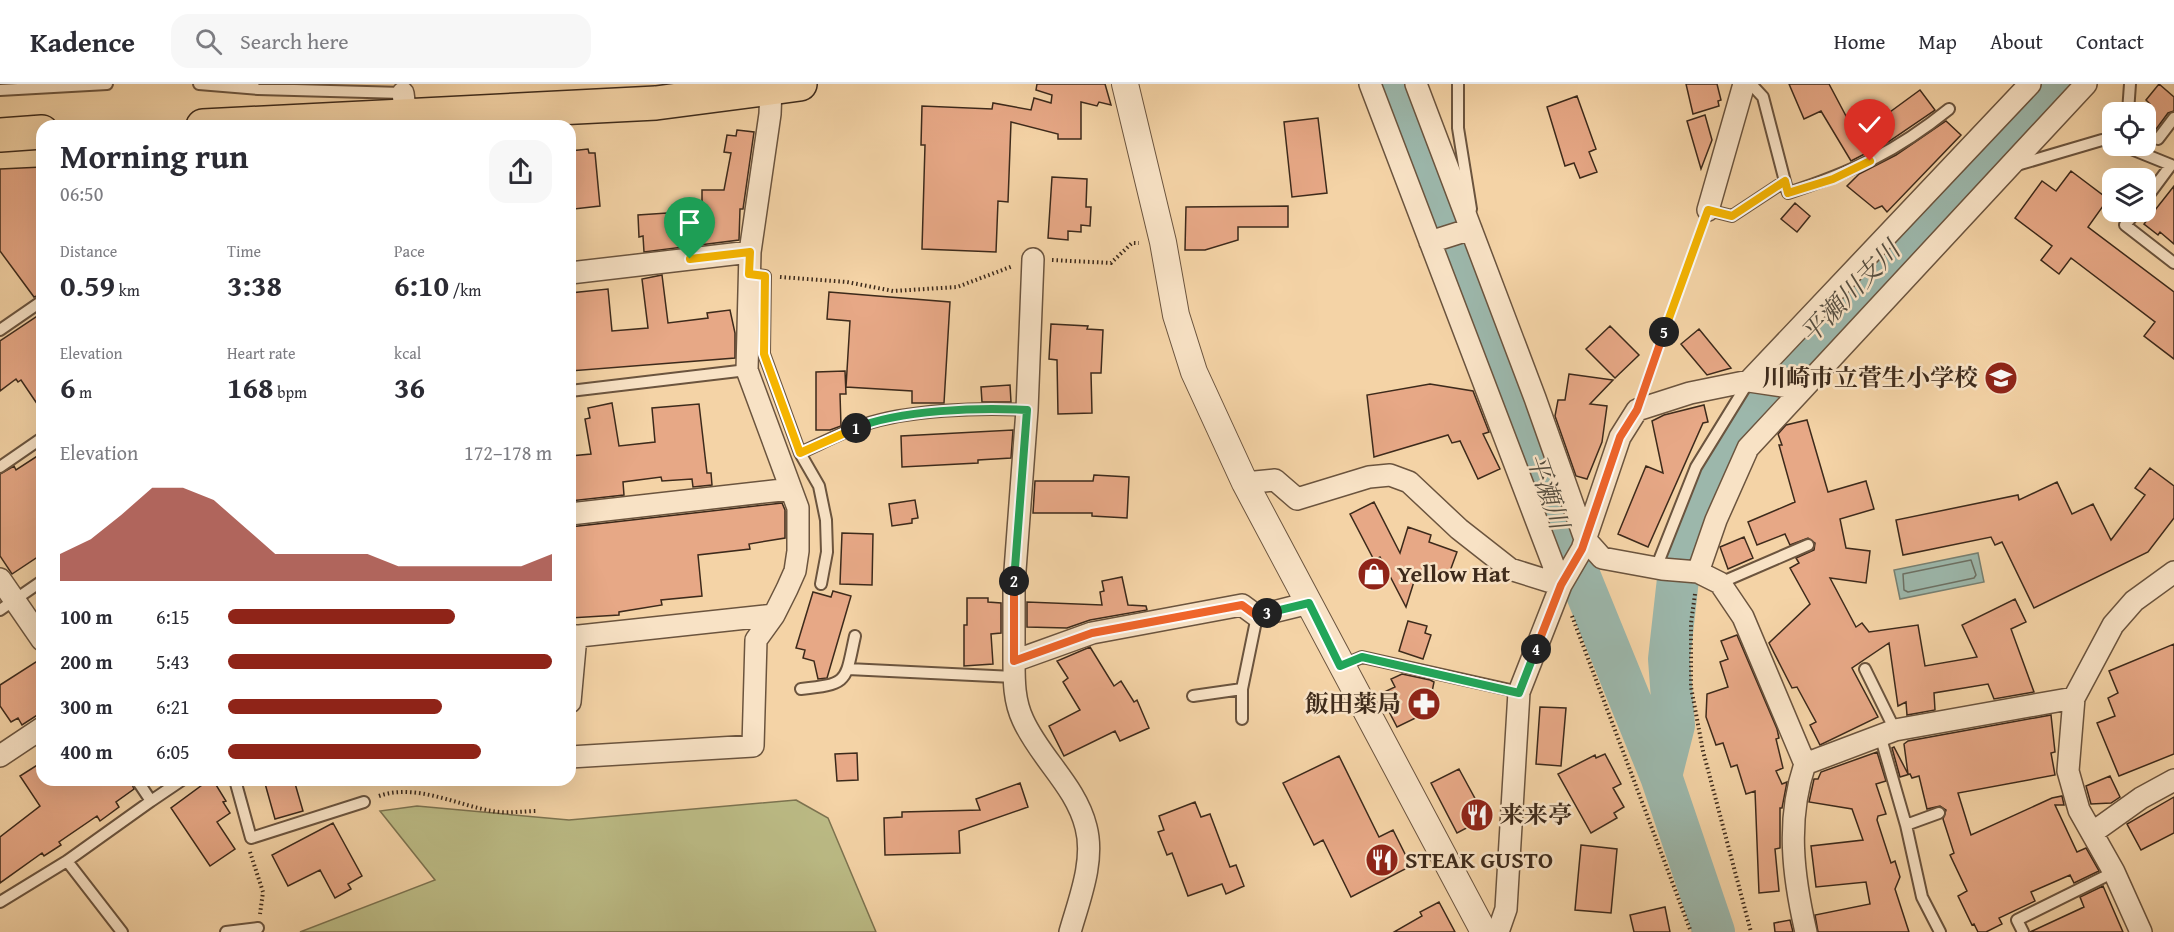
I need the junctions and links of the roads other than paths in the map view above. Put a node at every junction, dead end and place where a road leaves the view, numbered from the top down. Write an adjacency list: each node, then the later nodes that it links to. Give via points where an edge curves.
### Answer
1 (107, 84): 13 (lane)
2 (199, 84): 15 (lane)
3 (1125, 84): 46 (street, via 1163,242 1176,315 1194,372)
4 (1370, 84): 30 (street)
5 (1416, 84): 29 (street)
6 (1458, 84): 29 (lane, via 1458,128 1471,203)
7 (1744, 84): 27 (street)
8 (1751, 84): 25 (lane, via 1762,97)
9 (2030, 84): 39 (street)
10 (2086, 84): 24 (street)
11 (2130, 84): 14 (lane)
12 (770, 87): 15 (main road, via 656,103); 31 (street, via 770,114)
13 (0, 90)
14 (2129, 102)
15 (404, 105): 18 (main road)
16 (1948, 109): 25 (lane, via 1913,138 1833,179 1788,193)
17 (2174, 118): 21 (lane)
18 (311, 120)
19 (36, 132): 20 (main road)
20 (0, 135)
21 (2158, 139)
22 (2102, 140): 24 (lane)
23 (2149, 156): 26 (lane, via 2171,165)
24 (2005, 169): 40 (street)
25 (1785, 181): 27 (lane, via 1732,216)
26 (2156, 185)
27 (1708, 210)
28 (2128, 222): 33 (lane, via 2125,225)
29 (1471, 229): 30 (street); 49 (street)
30 (1430, 242): 55 (street)
31 (750, 252): 34 (street); 35 (street)
32 (1033, 259): 42 (street)
33 (2174, 263)
34 (576, 272)
35 (757, 275): 38 (street); 44 (lane, via 764,354)
36 (36, 305): 37 (lane)
37 (0, 330)
38 (747, 370): 41 (lane); 47 (street)
39 (1749, 381): 40 (street); 49 (street, via 1690,393 1637,410 1620,437); 51 (lane, via 1696,466)
40 (1802, 389): 52 (street, via 1748,448 1716,519)
41 (576, 390)
42 (1027, 410): 44 (lane, via 998,408 900,417 864,425); 68 (street, via 1014,584)
43 (36, 442): 45 (lane)
44 (800, 453): 57 (lane, via 819,486 826,520 827,552)
45 (0, 466)
46 (1245, 483): 55 (street, via 1275,480 1297,499 1369,477 1390,475 1409,482 1510,569); 59 (street)
47 (791, 489): 48 (street); 61 (street, via 798,508 798,551 795,571)
48 (576, 513)
49 (1584, 544): 51 (street, via 1602,558); 55 (street)
50 (1808, 545): 56 (lane)
51 (1659, 569): 52 (street)
52 (1698, 572): 56 (street)
53 (2174, 572): 74 (street, via 2134,601 2113,625)
54 (0, 579): 60 (street)
55 (1563, 583): 72 (street)
56 (1720, 583): 80 (street, via 1743,617)
57 (821, 584)
58 (36, 585): 60 (lane)
59 (1309, 603): 62 (street); 66 (street)
60 (7, 605): 63 (street)
61 (774, 615): 65 (street); 79 (street, via 756,640 753,746)
62 (1257, 616): 68 (street, via 1242,605 1092,633); 71 (lane)
63 (36, 634)
64 (855, 636): 67 (lane)
65 (576, 637)
66 (1340, 666): 72 (lane, via 1362,657); 97 (street)
67 (848, 669): 68 (lane); 70 (lane, via 833,686)
68 (1014, 669): 96 (street, via 1015,695 1023,721 1076,801 1087,828 1088,853)
69 (1865, 669): 77 (lane)
70 (801, 689)
71 (1242, 689): 73 (lane); 75 (lane)
72 (1519, 693): 98 (street, via 1506,909)
73 (1193, 696)
74 (2074, 698): 77 (street); 89 (street, via 2068,771 2079,810)
75 (1242, 719)
76 (36, 732): 78 (street)
77 (1887, 732): 80 (street); 88 (lane)
78 (0, 756)
79 (576, 757)
80 (1805, 764): 99 (street, via 1796,793 1793,834 1795,882)
81 (2174, 780): 89 (street)
82 (141, 786): 85 (lane)
83 (173, 786): 85 (lane)
84 (237, 786): 86 (lane, via 251,838)
85 (151, 801): 90 (lane)
86 (364, 802)
87 (1939, 813): 88 (lane)
88 (1906, 825): 100 (lane, via 1922,897)
89 (2092, 832): 91 (street)
90 (68, 861): 92 (lane); 94 (lane)
91 (2114, 872): 101 (lane, via 2017,920); 102 (street)
92 (0, 902)
93 (258, 928): 95 (lane)
94 (122, 932)
95 (226, 932)
96 (1070, 932)
97 (1484, 932)
98 (1498, 932)
99 (1806, 932)
100 (1940, 932)
101 (2023, 932)
102 (2141, 932)

